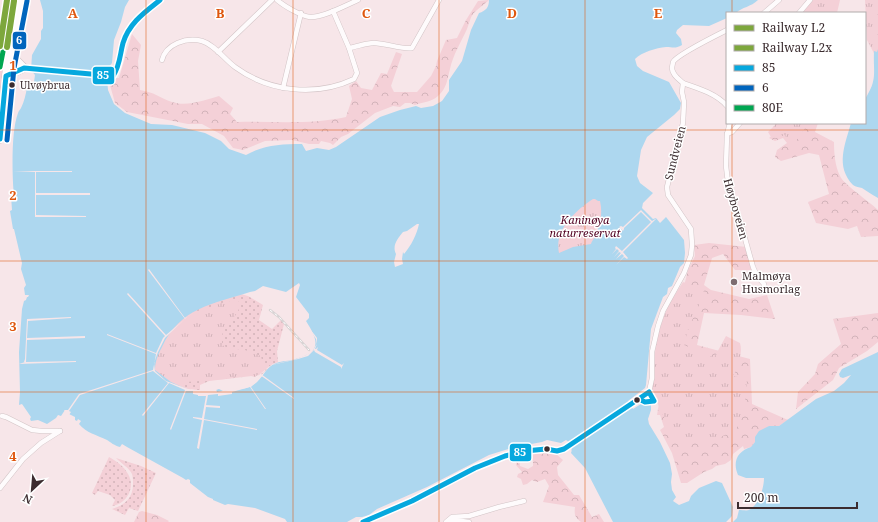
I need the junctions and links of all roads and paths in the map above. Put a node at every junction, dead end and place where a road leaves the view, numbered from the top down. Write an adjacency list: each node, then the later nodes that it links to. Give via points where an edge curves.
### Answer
1 (20, 0): 16 (highway, via 15,26 16,39)
2 (160, 0): 18 (street, via 133,23 125,38 113,76)
3 (272, 0): 15 (street)
4 (276, 0): 12 (street)
5 (358, 0): 9 (street)
6 (439, 0): 14 (street, via 412,48 373,43)
7 (779, 0): 10 (street)
8 (810, 0): 11 (street)
9 (333, 11): 12 (street, via 314,17); 14 (street)
10 (765, 12)
11 (800, 12)
12 (301, 13): 21 (street)
13 (726, 31): 20 (street, via 674,61 674,74)
14 (348, 48): 21 (street, via 357,73 354,78 318,89)
15 (218, 52): 17 (street, via 202,41 186,41 169,48); 21 (street, via 248,75)
16 (11, 56): 18 (highway); 19 (highway)
17 (162, 60)
18 (25, 68): 19 (highway)
19 (8, 76): 25 (highway)
20 (683, 83): 22 (street, via 722,100); 29 (street, Sundveien, via 683,123 666,187 668,195 691,230 691,255 658,326 652,352)
21 (283, 88)
22 (726, 105)
23 (730, 124): 26 (street, Høyboveien)
24 (739, 124): 26 (street)
25 (0, 134): 27 (highway)
26 (727, 134): 28 (street, Høyboveien, via 726,166 729,191 753,267)
27 (0, 139)
28 (765, 290)
29 (650, 392): 30 (street, Sundveien); 30 (street, Sundveien, via 654,401 645,402)
30 (639, 399): 34 (street, Sundveien, via 568,447 559,451 541,449 505,456)
31 (2, 416): 32 (street, via 32,430 60,431 23,459)
32 (0, 488)
33 (524, 502): 35 (street, via 465,517 452,517)
34 (363, 522)
35 (446, 522)
36 (450, 522): 37 (street)
37 (469, 522)

